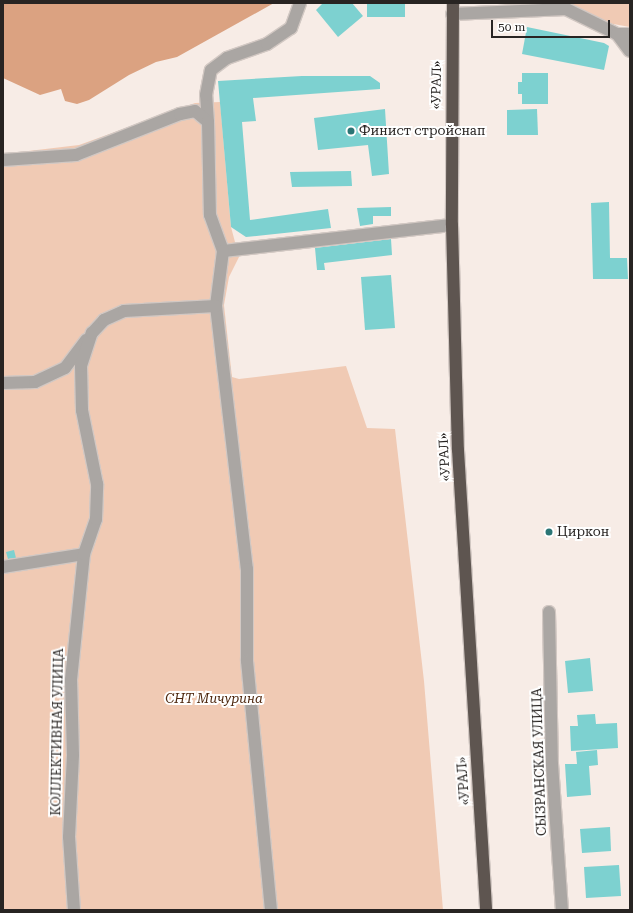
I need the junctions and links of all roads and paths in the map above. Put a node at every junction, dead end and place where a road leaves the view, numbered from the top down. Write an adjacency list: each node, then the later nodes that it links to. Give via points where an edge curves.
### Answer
1 (300, 3): 6 (street, via 291,28 268,44 227,58 211,70 206,95)
2 (452, 8): 3 (street, via 566,9); 8 (highway, «УРАЛ»)
3 (617, 34): 4 (street); 5 (street)
4 (630, 34)
5 (630, 51)
6 (208, 122): 7 (street, via 195,111 76,155); 9 (street, via 210,215)
7 (3, 160)
8 (452, 224): 9 (street); 18 (highway, «УРАЛ», via 458,450)
9 (223, 251): 10 (street)
10 (216, 306): 11 (street, КОЛЛЕКТИВНАЯ УЛИЦА, via 124,311 104,320); 17 (street, via 247,569 247,661)
11 (92, 333): 12 (street, via 65,368 35,382); 13 (street, КОЛЛЕКТИВНАЯ УЛИЦА, via 81,366 82,402 97,484 96,519)
12 (3, 383)
13 (84, 554): 14 (street); 16 (street, КОЛЛЕКТИВНАЯ УЛИЦА, via 70,680 73,755 69,837)
14 (3, 567)
15 (549, 612): 19 (street, СЫЗРАНСКАЯ УЛИЦА, via 552,764)
16 (74, 910)
17 (270, 910)
18 (486, 910)
19 (562, 910)

